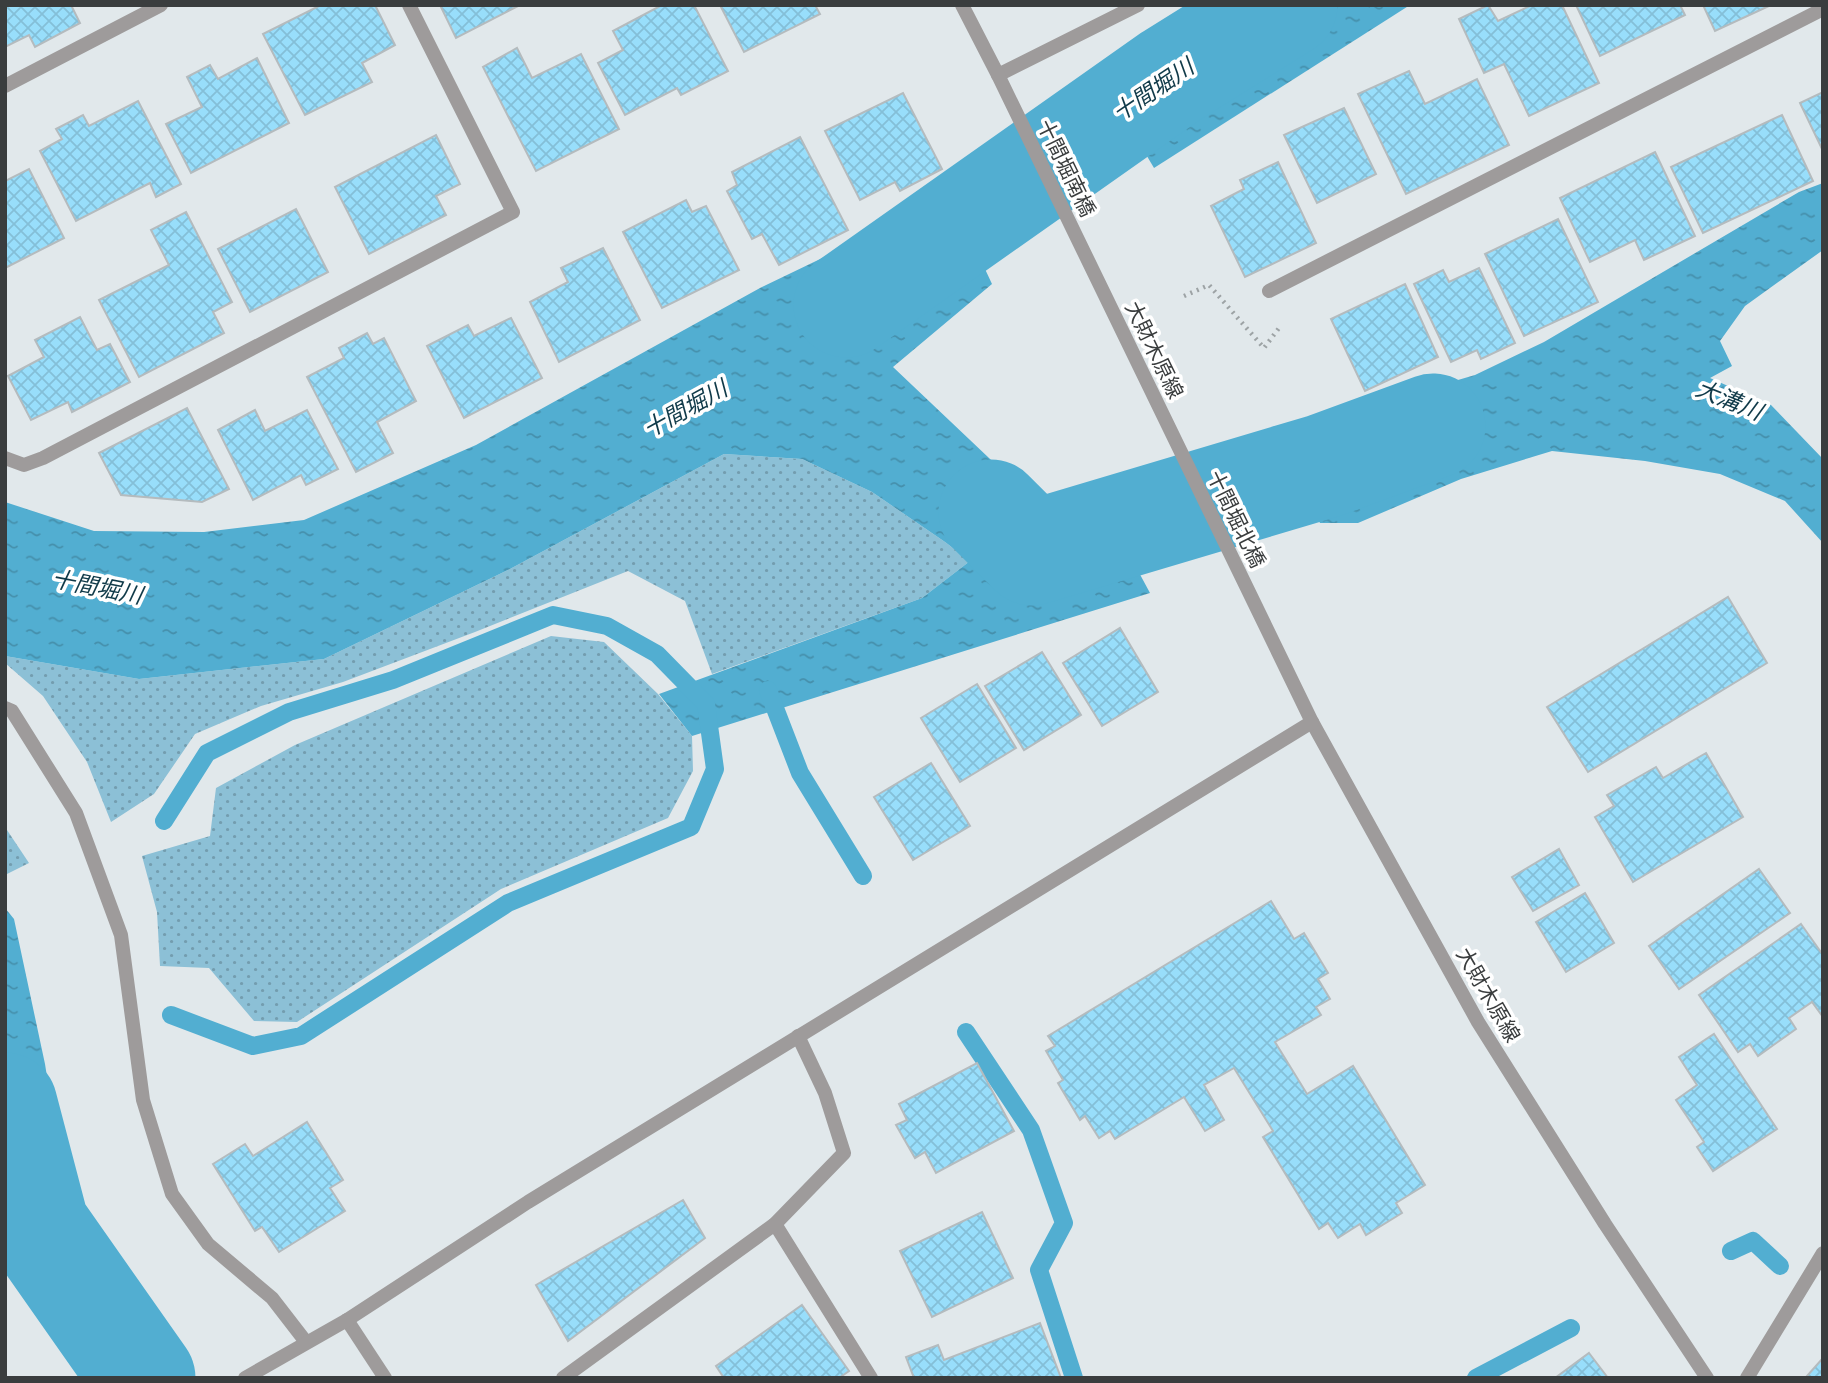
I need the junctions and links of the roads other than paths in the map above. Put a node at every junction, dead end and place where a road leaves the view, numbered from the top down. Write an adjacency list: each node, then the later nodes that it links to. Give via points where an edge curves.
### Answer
1 (161, 5): 7 (street)
2 (409, 5): 11 (street, via 513,212 43,458 24,465)
3 (962, 5): 6 (street)
4 (1138, 5): 6 (street)
5 (1823, 9): 9 (street)
6 (998, 75): 8 (street, 十間堀南橋)
7 (5, 86)
8 (1096, 278): 10 (street, 大財木原線)
9 (1269, 290)
10 (1174, 439): 12 (street, 十間堀北橋)
11 (5, 458)
12 (1261, 616): 14 (street, 大財木原線)
13 (5, 708): 19 (street, via 12,711 76,813 121,935 143,1100 172,1194 208,1244 272,1298)
14 (1312, 722): 15 (street); 24 (street, 大財木原線, via 1478,1022)
15 (798, 1036): 16 (street, via 825,1093 844,1153); 18 (street)
16 (775, 1224): 22 (street); 23 (street)
17 (1823, 1253): 25 (street)
18 (347, 1320): 19 (street); 21 (street)
19 (306, 1342): 20 (street)
20 (244, 1378)
21 (385, 1378)
22 (564, 1378)
23 (872, 1378)
24 (1707, 1378)
25 (1747, 1378)

